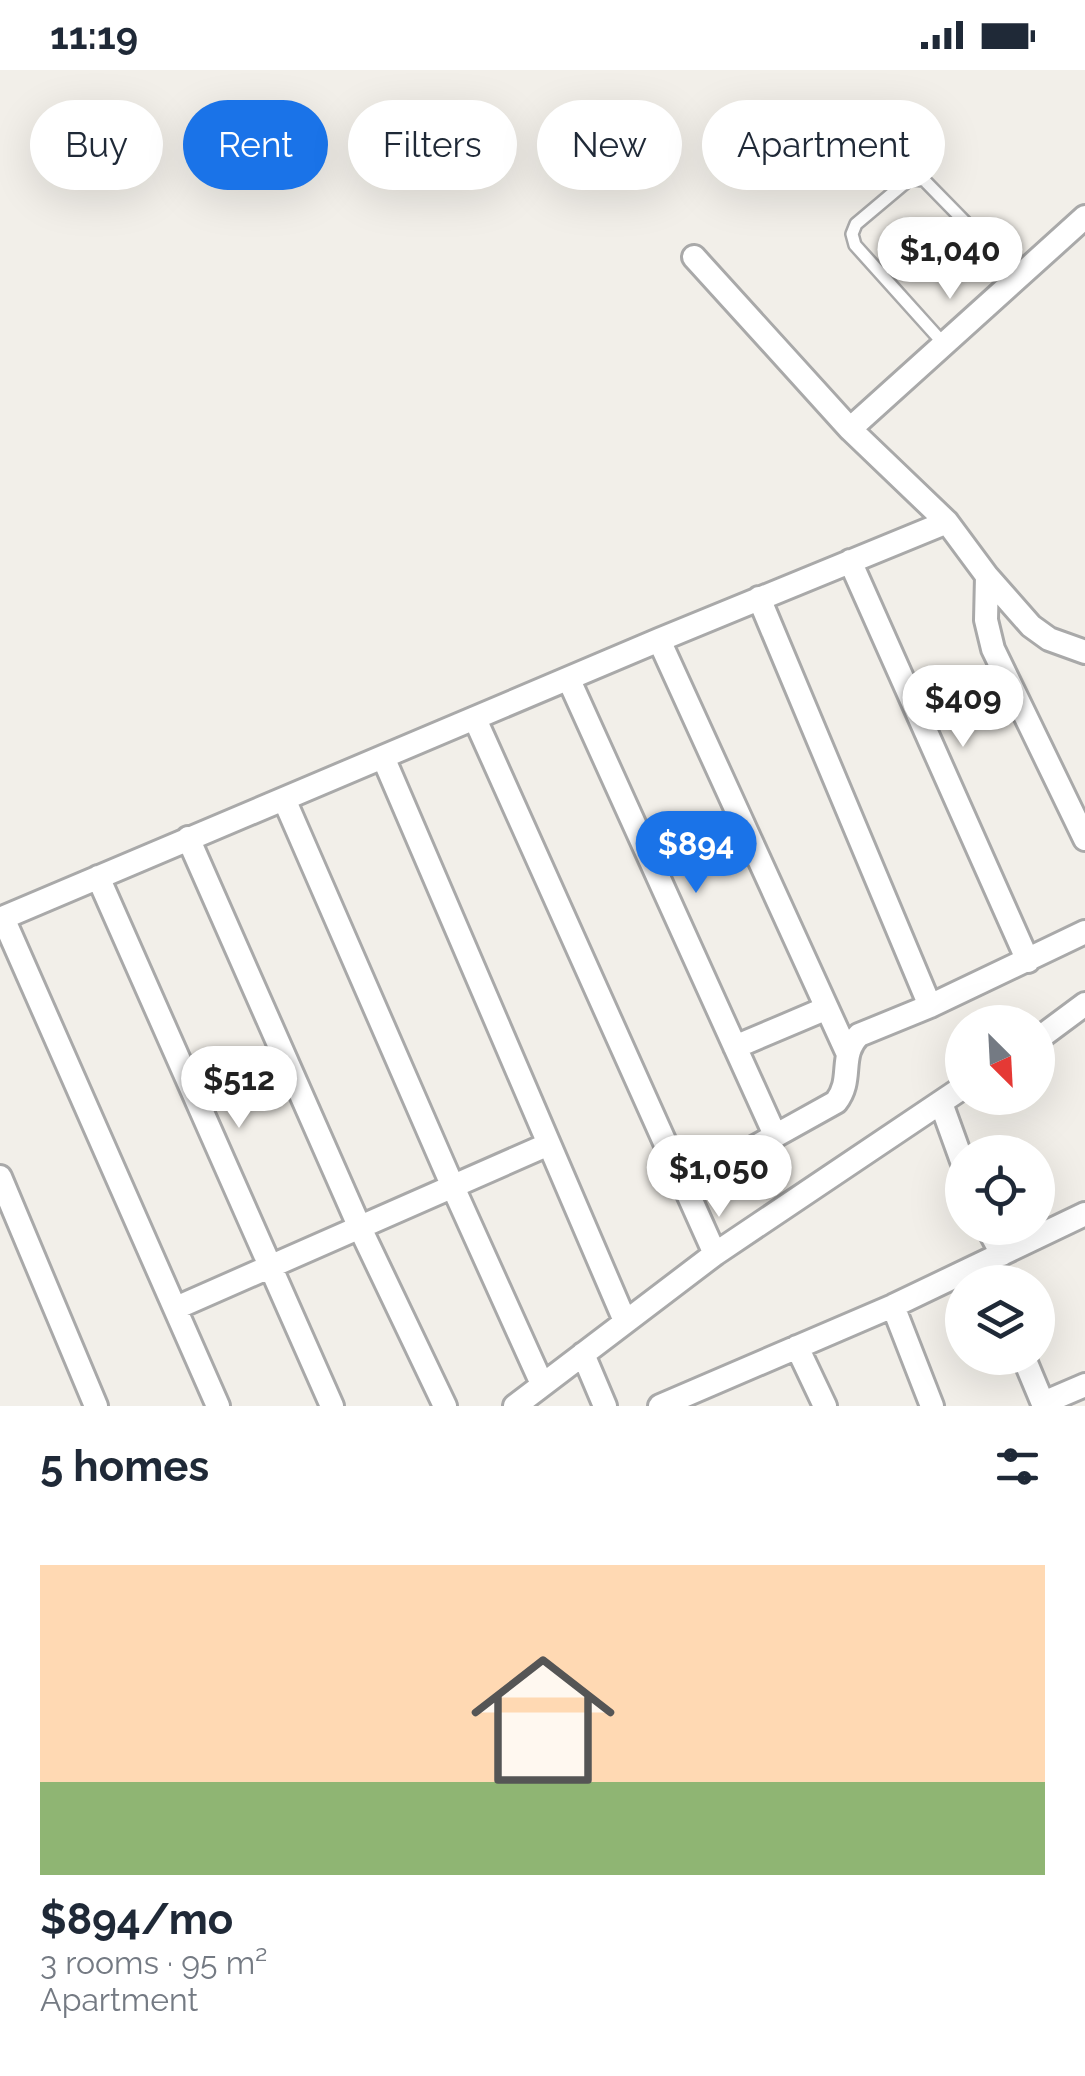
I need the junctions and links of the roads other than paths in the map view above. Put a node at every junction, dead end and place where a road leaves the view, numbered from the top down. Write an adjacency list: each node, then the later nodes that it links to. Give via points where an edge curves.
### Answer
1 (1085, 217): 3 (street)
2 (694, 257): 5 (street)
3 (1018, 276): 4 (street); 4 (lane, via 924,180 906,182 856,224 855,245)
4 (944, 344): 5 (street)
5 (850, 429): 6 (street)
6 (946, 522): 7 (street); 8 (street)
7 (850, 561): 9 (street); 21 (street)
8 (988, 576): 11 (street, via 1040,634); 17 (street, via 986,620 993,649)
9 (759, 598): 10 (street); 23 (street)
10 (658, 640): 12 (street); 24 (street)
11 (1084, 651)
12 (568, 680): 13 (street); 26 (street)
13 (475, 718): 14 (street); 35 (street)
14 (383, 757): 15 (street); 32 (street)
15 (284, 798): 16 (street); 34 (street)
16 (188, 838): 18 (street); 37 (street)
17 (1085, 839)
18 (98, 877): 19 (street); 40 (street)
19 (2, 918): 43 (street)
20 (1085, 932): 21 (street)
21 (1028, 961): 23 (street)
22 (1085, 1004): 25 (street)
23 (930, 1006): 27 (street, via 866,1031)
24 (827, 1008): 26 (street); 27 (street)
25 (1055, 1027)
26 (735, 1047): 30 (street)
27 (847, 1052): 30 (street, via 841,1096)
28 (945, 1099): 29 (street)
29 (940, 1102): 31 (street); 38 (street)
30 (775, 1135): 35 (street)
31 (952, 1135)
32 (549, 1144): 34 (street); 44 (street)
33 (0, 1177): 52 (street)
34 (453, 1186): 37 (street); 48 (street)
35 (685, 1186): 38 (street)
36 (1082, 1223): 39 (street)
37 (360, 1228): 40 (street); 55 (street)
38 (715, 1254): 44 (street)
39 (995, 1265)
40 (270, 1267): 43 (street); 54 (street)
41 (945, 1285): 42 (street)
42 (892, 1306): 45 (street); 60 (street)
43 (176, 1308): 53 (street)
44 (625, 1321): 46 (street)
45 (797, 1347): 50 (street); 59 (street)
46 (584, 1354): 48 (street); 57 (street)
47 (1031, 1375): 51 (street)
48 (542, 1384): 56 (street)
49 (1085, 1384): 51 (street)
50 (708, 1397): 58 (street)
51 (1044, 1404)
52 (96, 1406)
53 (218, 1406)
54 (332, 1406)
55 (446, 1406)
56 (515, 1406)
57 (605, 1406)
58 (660, 1406)
59 (825, 1406)
60 (932, 1406)

